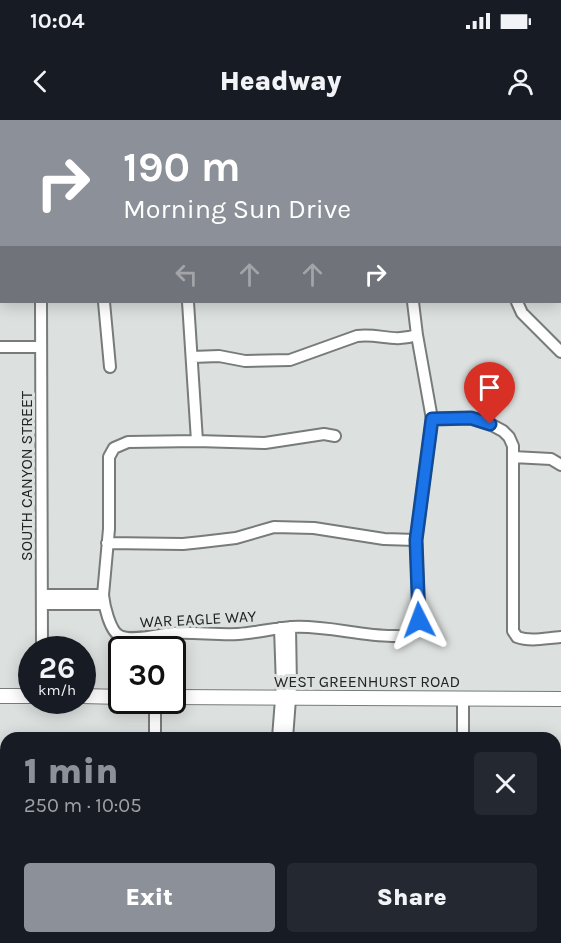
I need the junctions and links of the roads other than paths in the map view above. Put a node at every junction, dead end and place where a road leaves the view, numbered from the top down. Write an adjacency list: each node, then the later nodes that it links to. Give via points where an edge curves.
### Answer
1 (41, 303): 8 (street, SOUTH CANYON STREET)
2 (104, 303): 11 (street)
3 (188, 303): 10 (street)
4 (413, 303): 6 (street, WAR EAGLE WAY)
5 (518, 303): 9 (street, via 522,313)
6 (417, 335): 10 (street, via 406,339 357,336 290,360); 12 (street, WAR EAGLE WAY)
7 (0, 347): 8 (street)
8 (41, 347): 19 (street, SOUTH CANYON STREET)
9 (561, 352)
10 (192, 357): 14 (street)
11 (110, 367)
12 (432, 419): 15 (street, via 471,418 490,424 509,437); 17 (street, WAR EAGLE WAY)
13 (334, 436): 14 (street, via 265,443)
14 (197, 441): 18 (street, via 128,442 114,448 109,457)
15 (513, 458): 16 (street, via 551,459); 23 (street, via 513,632 517,637 532,640)
16 (561, 465)
17 (416, 540): 18 (street, via 274,527 236,538 183,544); 21 (street, WAR EAGLE WAY, via 419,620 412,634 365,635 316,627)
18 (107, 543): 20 (street)
19 (42, 599): 20 (street); 22 (street, SOUTH CANYON STREET)
20 (104, 599): 21 (street, WAR EAGLE WAY, via 113,629 122,637 238,634)
21 (285, 627): 27 (street, WAR EAGLE WAY)
22 (42, 636)
23 (561, 637)
24 (0, 696): 25 (main road)
25 (18, 696)
26 (186, 697): 27 (main road, WEST GREENHURST ROAD)
27 (286, 698): 28 (main road, WEST GREENHURST ROAD); 32 (street); 33 (street)
28 (463, 699): 29 (main road, WEST GREENHURST ROAD); 34 (street)
29 (561, 699)
30 (155, 714): 31 (street)
31 (155, 732)
32 (279, 732)
33 (287, 732)
34 (463, 732)

